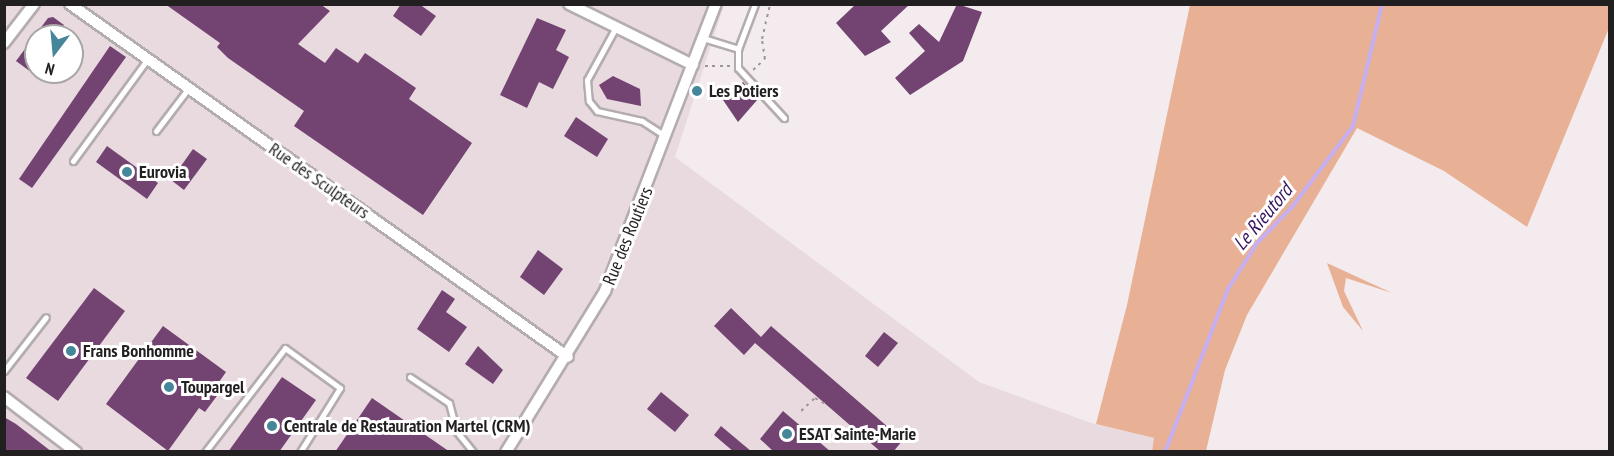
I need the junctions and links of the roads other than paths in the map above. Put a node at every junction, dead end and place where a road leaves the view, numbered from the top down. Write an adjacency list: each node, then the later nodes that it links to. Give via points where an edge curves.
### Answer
1 (34, 4): 8 (street)
2 (69, 4): 10 (street, Rue des Sculpteurs)
3 (569, 4): 6 (street)
4 (716, 4): 7 (street, Rue des Routiers)
5 (755, 4): 9 (lane)
6 (616, 27): 11 (street); 15 (lane, via 587,80 589,101 597,111 642,121)
7 (704, 38): 9 (lane); 11 (street, Rue des Routiers)
8 (4, 43)
9 (738, 49): 13 (lane, via 738,68)
10 (147, 60): 12 (street, Rue des Sculpteurs); 16 (lane)
11 (693, 65): 15 (street, Rue des Routiers)
12 (188, 89): 14 (lane); 18 (street, Rue des Sculpteurs)
13 (784, 118)
14 (156, 131)
15 (666, 137): 18 (street, Rue des Routiers, via 605,291)
16 (73, 161)
17 (46, 316): 19 (lane)
18 (568, 357): 26 (street, Rue des Routiers)
19 (4, 371)
20 (410, 377): 25 (lane, via 449,404 457,432)
21 (4, 398): 22 (street)
22 (76, 452)
23 (206, 452): 24 (lane, via 285,348 340,388)
24 (300, 452)
25 (473, 452)
26 (507, 452)

